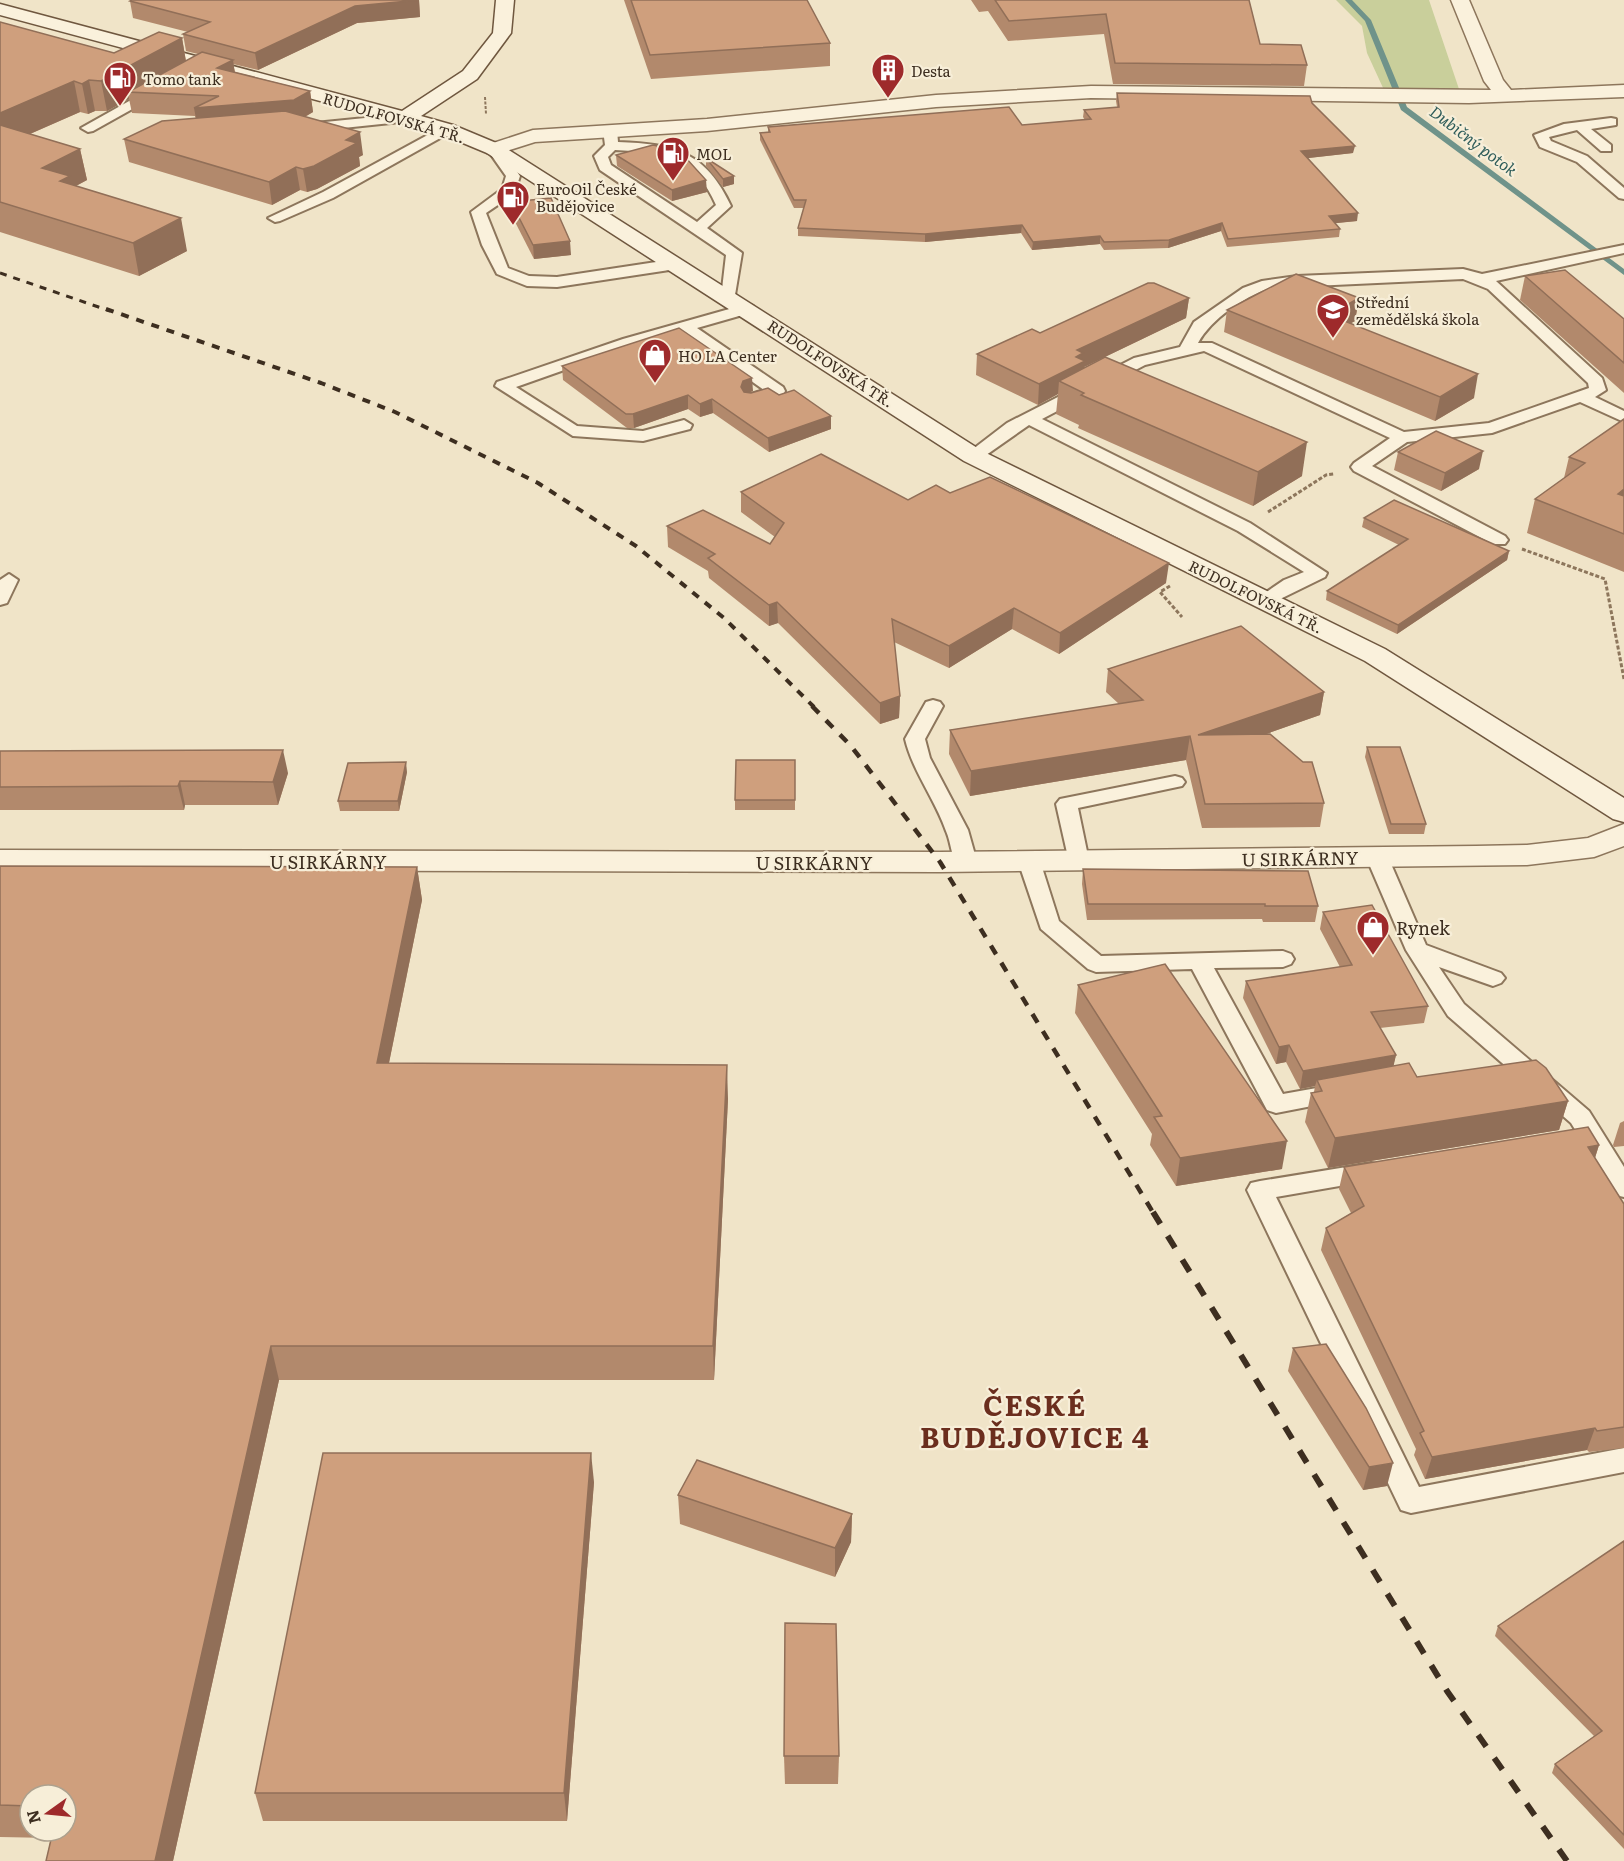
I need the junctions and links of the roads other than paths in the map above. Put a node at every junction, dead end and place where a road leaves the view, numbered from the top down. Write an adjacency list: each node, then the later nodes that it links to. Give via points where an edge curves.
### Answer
1 (505, 0): 9 (street, via 502,33 470,75)
2 (1460, 0): 8 (street, via 1494,81)
3 (0, 9): 4 (street, RUDOLFOVSKÁ TŘ.)
4 (206, 64): 5 (lane); 9 (street, RUDOLFOVSKÁ TŘ.)
5 (187, 74)
6 (168, 84): 12 (lane)
7 (1624, 91): 8 (street)
8 (1506, 96): 15 (street, via 1091,92 936,101)
9 (405, 118): 13 (lane); 14 (street, RUDOLFOVSKÁ TŘ.)
10 (1611, 122): 11 (lane)
11 (1580, 126): 16 (lane); 18 (lane, via 1541,135 1545,144 1582,159)
12 (88, 128)
13 (296, 128)
14 (446, 129): 17 (street, RUDOLFOVSKÁ TŘ.); 19 (lane, via 328,195)
15 (611, 138): 17 (street, via 533,136); 20 (lane, via 601,156 605,167); 20 (lane, via 670,152 711,180 724,206)
16 (1606, 148)
17 (494, 149): 22 (street, RUDOLFOVSKÁ TŘ.); 22 (lane, via 513,176 509,191 478,212 502,271 527,281 557,282)
18 (1624, 195)
19 (275, 218)
20 (698, 228): 24 (lane, via 734,253)
21 (1624, 249): 23 (lane)
22 (676, 264): 24 (street, RUDOLFOVSKÁ TŘ.)
23 (1484, 278): 26 (lane, via 1463,274 1267,284 1248,291 1200,325); 27 (lane, via 1596,381 1598,390)
24 (738, 304): 25 (lane); 33 (street, RUDOLFOVSKÁ TŘ.)
25 (685, 327): 28 (lane, via 777,391); 31 (lane, via 629,342 503,386 573,431 643,436)
26 (1186, 351): 30 (lane, via 1140,361); 32 (lane, via 1206,346)
27 (1580, 396): 29 (lane); 32 (lane, via 1491,428)
28 (751, 400)
29 (1624, 417)
30 (1029, 419): 33 (lane); 37 (lane, via 1244,527 1318,573)
31 (684, 425)
32 (1402, 437): 34 (lane, via 1360,467)
33 (973, 456): 37 (street, RUDOLFOVSKÁ TŘ.)
34 (1499, 540)
35 (9, 580): 36 (lane)
36 (0, 599)
37 (1265, 599): 40 (street, RUDOLFOVSKÁ TŘ., via 1375,655)
38 (933, 706): 46 (lane, via 915,739 920,758 957,830)
39 (1175, 782): 45 (lane, via 1067,804)
40 (1624, 812)
41 (1624, 834): 42 (street, U SIRKÁRNY, via 1594,847 1527,855)
42 (1377, 857): 45 (street, U SIRKÁRNY); 47 (lane)
43 (0, 860): 46 (street, U SIRKÁRNY)
44 (1029, 861): 45 (street, U SIRKÁRNY); 46 (street, U SIRKÁRNY); 49 (lane, via 1049,924 1096,964)
45 (1078, 861)
46 (966, 862)
47 (1416, 950): 50 (lane); 53 (lane, via 1456,1010 1580,1117 1580,1138)
48 (1283, 959): 49 (lane)
49 (1199, 961): 51 (lane, via 1276,1104)
50 (1493, 978)
51 (1357, 1090)
52 (1390, 1169): 54 (lane, via 1260,1190 1411,1501)
53 (1624, 1188)
54 (1624, 1460)

